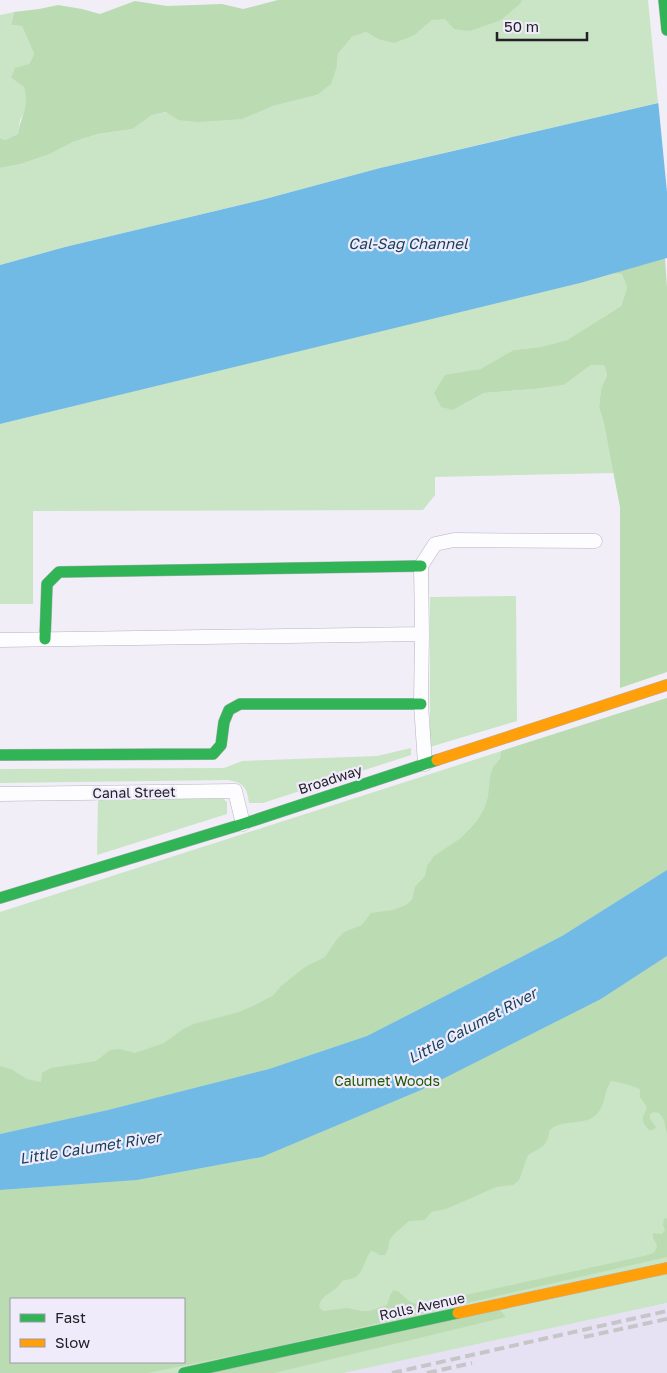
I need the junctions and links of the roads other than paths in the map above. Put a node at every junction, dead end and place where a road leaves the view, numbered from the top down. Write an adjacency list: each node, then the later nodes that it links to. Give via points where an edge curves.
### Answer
1 (664, 0): 2 (main road)
2 (667, 30)
3 (595, 541): 4 (street, via 454,540 435,544)
4 (421, 566): 5 (street); 6 (main road, via 58,572 47,584)
5 (422, 634): 6 (street); 9 (street)
6 (46, 639): 7 (street)
7 (0, 640)
8 (667, 685): 11 (main road, Broadway)
9 (420, 704): 10 (main road, via 240,704 229,710 221,745 213,754); 11 (street)
10 (0, 755)
11 (425, 764): 13 (main road, Broadway)
12 (0, 794): 13 (street, Canal Street, via 235,791)
13 (243, 824): 14 (main road, Broadway)
14 (0, 898)
15 (667, 1268): 16 (main road, Rolls Avenue)
16 (184, 1373)

